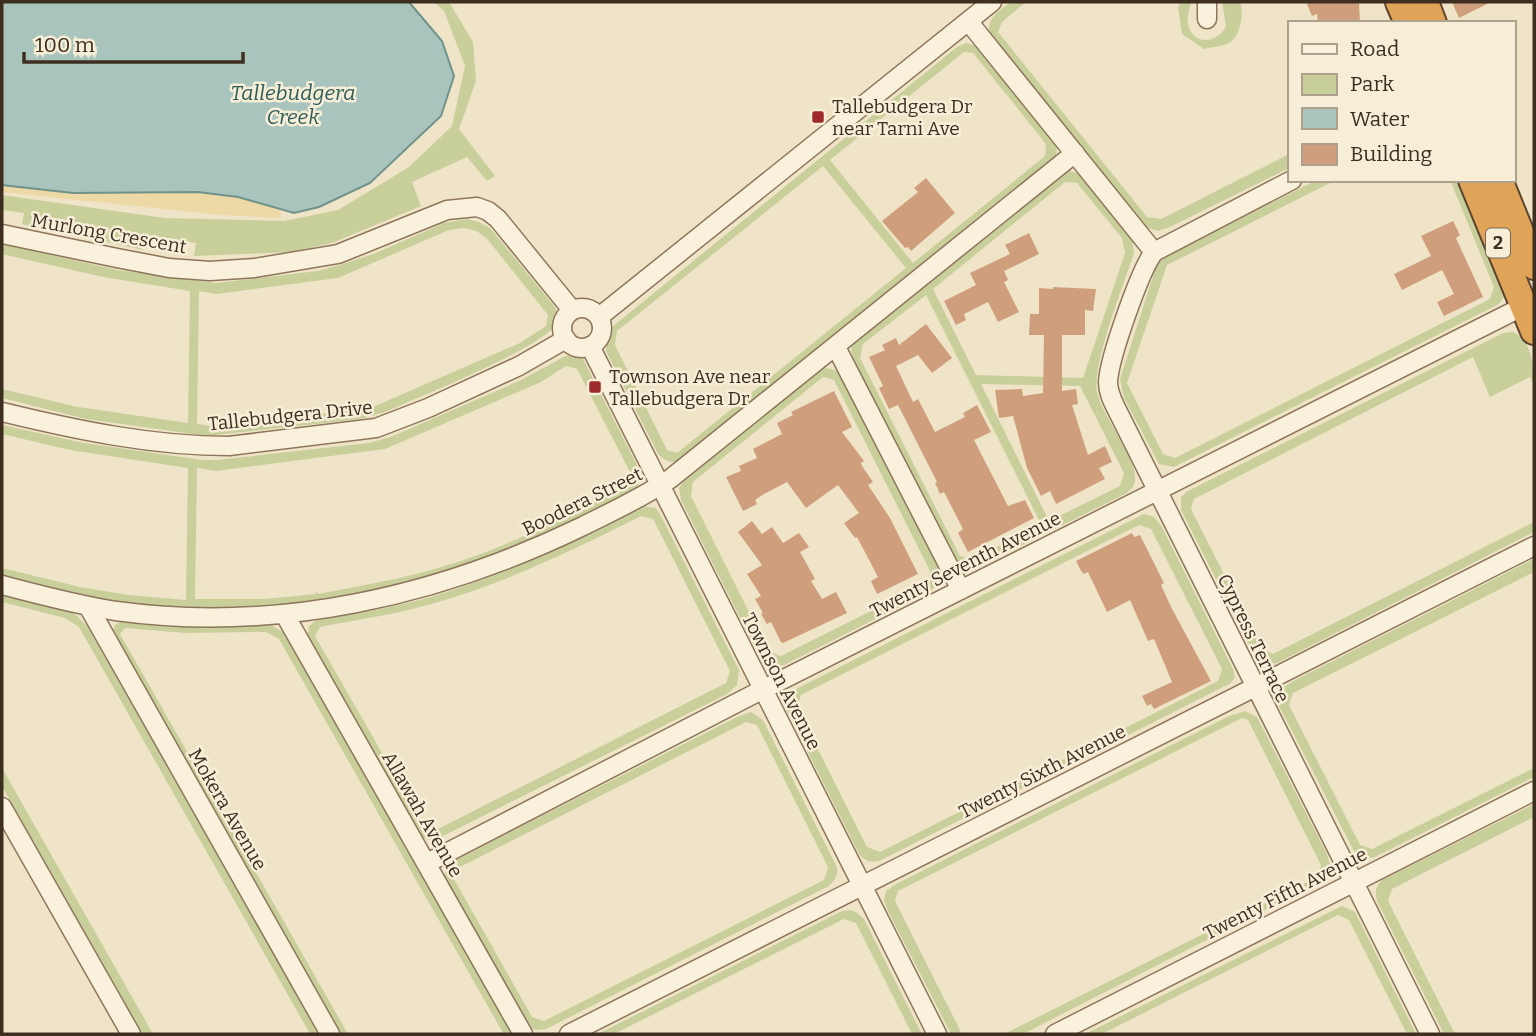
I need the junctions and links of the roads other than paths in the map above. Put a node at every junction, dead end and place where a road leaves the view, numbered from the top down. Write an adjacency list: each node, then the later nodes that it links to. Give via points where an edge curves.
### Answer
1 (992, 2): 4 (street)
2 (1399, 2): 5 (highway)
3 (1425, 2): 6 (highway)
4 (968, 21): 7 (street); 16 (street)
5 (1407, 21)
6 (1432, 21)
7 (1075, 153): 12 (street); 20 (street, Boodera Street)
8 (1288, 182): 12 (street)
9 (1473, 182): 14 (highway, 2)
10 (1500, 182): 13 (highway, 2)
11 (2, 234): 15 (street, Murlong Crescent, via 169,268 210,271 338,254 447,210 477,207 498,219)
12 (1154, 252): 23 (street, Cypress Terrace, via 1127,315 1108,386)
13 (1534, 266)
14 (1524, 306): 17 (highway, 2); 23 (street, Twenty Seventh Avenue)
15 (572, 310): 16 (street, via 584,307); 18 (street, via 562,327)
16 (599, 317): 19 (street, via 600,337)
17 (1534, 331)
18 (566, 339): 19 (street, via 576,347); 21 (street, Tallebudgera Drive, via 428,408 358,432 207,446 75,429)
19 (590, 346): 22 (street, Townson Avenue)
20 (836, 347): 22 (street, Boodera Street); 26 (street)
21 (2, 412)
22 (659, 486): 28 (street, Boodera Street, via 544,545 460,577 372,600); 30 (street, Townson Avenue)
23 (1158, 490): 26 (street, Twenty Seventh Avenue); 29 (street, Cypress Terrace)
24 (1534, 546): 29 (street, Twenty Sixth Avenue)
25 (2, 585): 27 (street, Boodera Street)
26 (961, 590): 30 (street, Twenty Seventh Avenue)
27 (88, 606): 28 (street, Boodera Street, via 190,617); 37 (street, Mokera Avenue)
28 (285, 615): 33 (street, Allawah Avenue)
29 (1255, 688): 34 (street, Cypress Terrace); 35 (street, Twenty Sixth Avenue)
30 (763, 690): 33 (street, Twenty Seventh Avenue); 35 (street, Townson Avenue)
31 (1534, 791): 34 (street, Twenty Fifth Avenue)
32 (2, 807): 36 (street)
33 (427, 863): 38 (street, Allawah Avenue)
34 (1353, 882): 41 (street, Twenty Fifth Avenue); 42 (street, Cypress Terrace)
35 (862, 885): 39 (street, Twenty Sixth Avenue); 40 (street, Townson Avenue)
36 (131, 1034)
37 (330, 1034)
38 (523, 1034)
39 (569, 1034)
40 (937, 1034)
41 (1055, 1034)
42 (1430, 1034)

